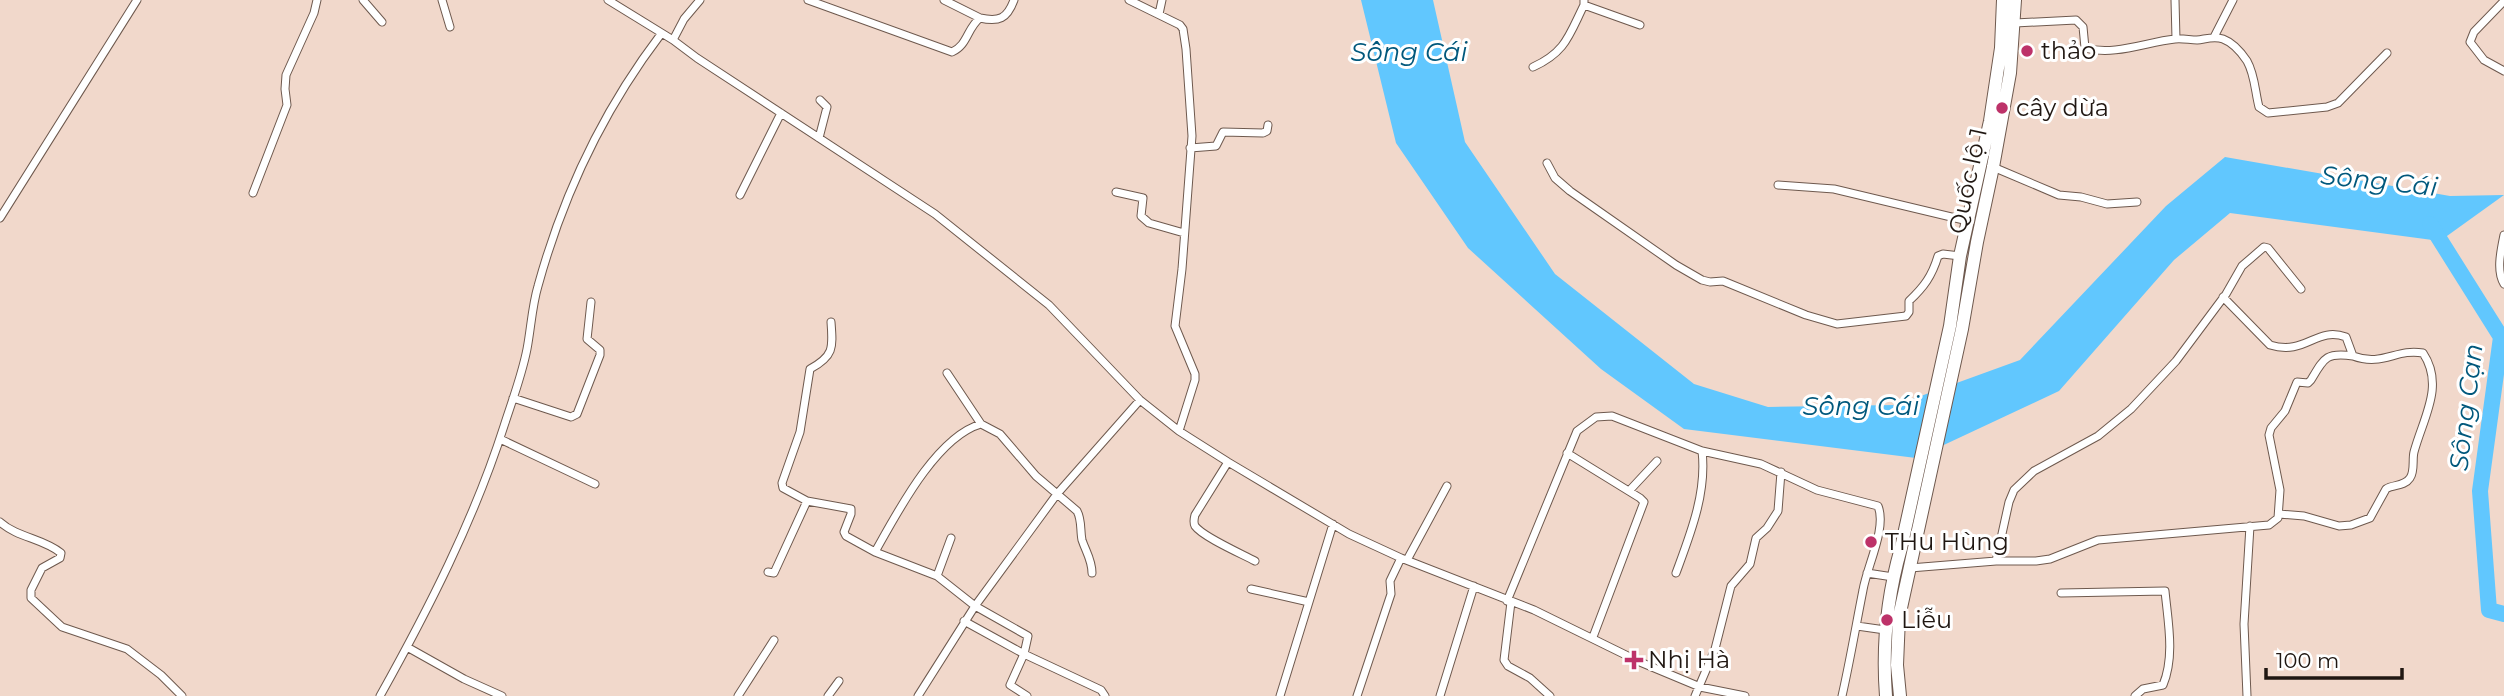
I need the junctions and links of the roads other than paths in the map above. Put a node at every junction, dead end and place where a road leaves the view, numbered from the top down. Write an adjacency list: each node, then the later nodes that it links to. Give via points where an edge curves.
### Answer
1 (137, 0): 43 (street)
2 (317, 0): 40 (street, via 286,75 287,105)
3 (363, 0): 20 (street)
4 (442, 0): 23 (street)
5 (608, 0): 24 (street)
6 (700, 0): 27 (street)
7 (808, 0): 19 (street, via 952,52 963,45)
8 (944, 0): 19 (street)
9 (1014, 0): 19 (street, via 999,20)
10 (1129, 0): 18 (street)
11 (1162, 0): 18 (street)
12 (2003, 0): 44 (highway, Quốc lộ 1, via 1997,76)
13 (2015, 0): 21 (highway, Quốc lộ 1)
14 (2175, 0): 26 (street)
15 (2234, 0): 25 (street)
16 (2504, 1): 30 (street, via 2470,42 2484,60)
17 (1584, 2): 22 (street); 29 (street, via 1560,51)
18 (1159, 14): 35 (street, via 1183,29)
19 (980, 18)
20 (382, 22)
21 (2015, 23): 26 (street, via 2076,20 2083,27 2084,46 2091,50 2144,47); 37 (highway, Quốc lộ 1)
22 (1640, 24)
23 (450, 27)
24 (661, 34): 27 (street); 56 (street, via 611,107 581,169 537,288)
25 (2214, 37): 26 (street); 28 (street, via 2233,44 2248,62 2259,107 2268,113 2338,103)
26 (2176, 39)
27 (673, 40): 32 (street)
28 (2387, 53)
29 (1533, 67)
30 (2504, 71)
31 (820, 100): 34 (street, via 827,107)
32 (781, 113): 34 (street); 41 (street)
33 (1269, 125): 35 (street, via 1263,132 1223,132 1216,146)
34 (819, 138): 57 (street, via 935,214 1049,305)
35 (1191, 148): 45 (street)
36 (1547, 163): 47 (street, via 1570,191 1702,280 1723,281 1838,324 1906,316 1909,300 1922,291 1938,256)
37 (1993, 167): 42 (street, via 2059,195 2107,204); 53 (highway, Quốc lộ 1)
38 (1778, 185): 44 (street, via 1834,189)
39 (1115, 192): 45 (street, via 1143,198 1141,216 1149,223)
40 (253, 193)
41 (740, 195)
42 (2137, 202)
43 (0, 218)
44 (1968, 221): 47 (highway, Quốc lộ 1)
45 (1184, 233): 59 (street, via 1175,326 1195,380)
46 (2504, 235): 48 (street, via 2500,265)
47 (1960, 257): 53 (highway, Quốc lộ 1)
48 (2504, 284)
49 (2301, 289): 50 (street, via 2264,247 2242,266)
50 (2223, 297): 54 (street, via 2270,345 2295,348 2317,337 2341,335); 79 (street, via 2176,361 2131,409 2098,436 2034,471 2014,490)
51 (591, 302): 56 (street, via 587,339 600,355 577,414 571,417)
52 (831, 323): 70 (street, via 831,350 824,362 810,369 800,432 782,484)
53 (1956, 327): 80 (highway); 86 (highway)
54 (2353, 356): 71 (street, via 2330,355 2311,380 2297,382 2285,411 2271,428); 71 (street, via 2379,361 2412,351 2426,358 2433,390 2411,477 2386,489 2370,518 2361,523 2339,526)
55 (947, 373): 58 (street)
56 (513, 398): 60 (street)
57 (1140, 400): 59 (street); 69 (street)
58 (981, 424): 69 (street, via 1000,434); 76 (street, via 965,430 941,453 910,491)
59 (1179, 431): 64 (street)
60 (500, 439): 66 (street); 98 (street, via 469,519)
61 (1702, 451): 62 (street, via 1604,416 1577,431); 65 (street); 83 (street, via 1697,512)
62 (1567, 453): 68 (street); 90 (street)
63 (1657, 461): 68 (street)
64 (1228, 462): 73 (street); 78 (street, via 1194,522 1209,536)
65 (1781, 472): 84 (street, via 1817,490 1878,506 1881,515); 101 (street, via 1778,511 1752,544 1750,564 1731,586)
66 (594, 484)
67 (1447, 486): 77 (street)
68 (1629, 491): 96 (street, via 1644,502)
69 (1057, 494): 82 (street, via 1080,515); 92 (street)
70 (807, 501): 76 (street, via 851,509 845,535); 81 (street, via 774,573)
71 (2279, 514): 74 (street, via 2269,525)
72 (0, 522): 103 (street, via 61,553 42,568 35,581 30,595 37,605 69,631 127,649)
73 (1333, 524): 77 (street); 91 (street)
74 (2250, 526): 79 (street, via 2098,540 2050,559); 121 (street, via 2244,624)
75 (951, 538): 85 (street)
76 (875, 552): 85 (street)
77 (1404, 559): 87 (street); 112 (street, via 1390,581 1388,603)
78 (1255, 561)
79 (1996, 561): 80 (street)
80 (1910, 568): 119 (highway, via 1899,617)
81 (768, 572)
82 (1092, 573)
83 (1676, 573)
84 (1867, 573): 86 (street); 94 (street)
85 (937, 576): 92 (street)
86 (1893, 577): 95 (highway)
87 (1474, 586): 90 (street); 113 (street)
88 (1251, 589): 91 (street)
89 (2061, 593): 120 (street, via 2165,590 2168,674 2163,685 2143,689)
90 (1509, 601): 96 (street); 114 (street, via 1504,660)
91 (1309, 602): 111 (street)
92 (975, 606): 93 (street); 99 (street, via 1028,636)
93 (964, 621): 99 (street); 108 (street)
94 (1857, 626): 95 (street); 117 (street)
95 (1885, 630): 118 (highway)
96 (1593, 638): 101 (street)
97 (774, 640): 106 (street)
98 (407, 647): 104 (street); 105 (street)
99 (1024, 654): 102 (street, via 1010,685); 110 (street)
100 (838, 681): 107 (street)
101 (1700, 687): 115 (street); 116 (street)
102 (1015, 693): 109 (street)
103 (182, 696)
104 (380, 696)
105 (502, 696)
106 (738, 696)
107 (828, 696)
108 (918, 696)
109 (1027, 696)
110 (1105, 696)
111 (1280, 696)
112 (1357, 696)
113 (1440, 696)
114 (1550, 696)
115 (1695, 696)
116 (1745, 696)
117 (1842, 696)
118 (1886, 696)
119 (1900, 696)
120 (2135, 696)
121 (2247, 696)

